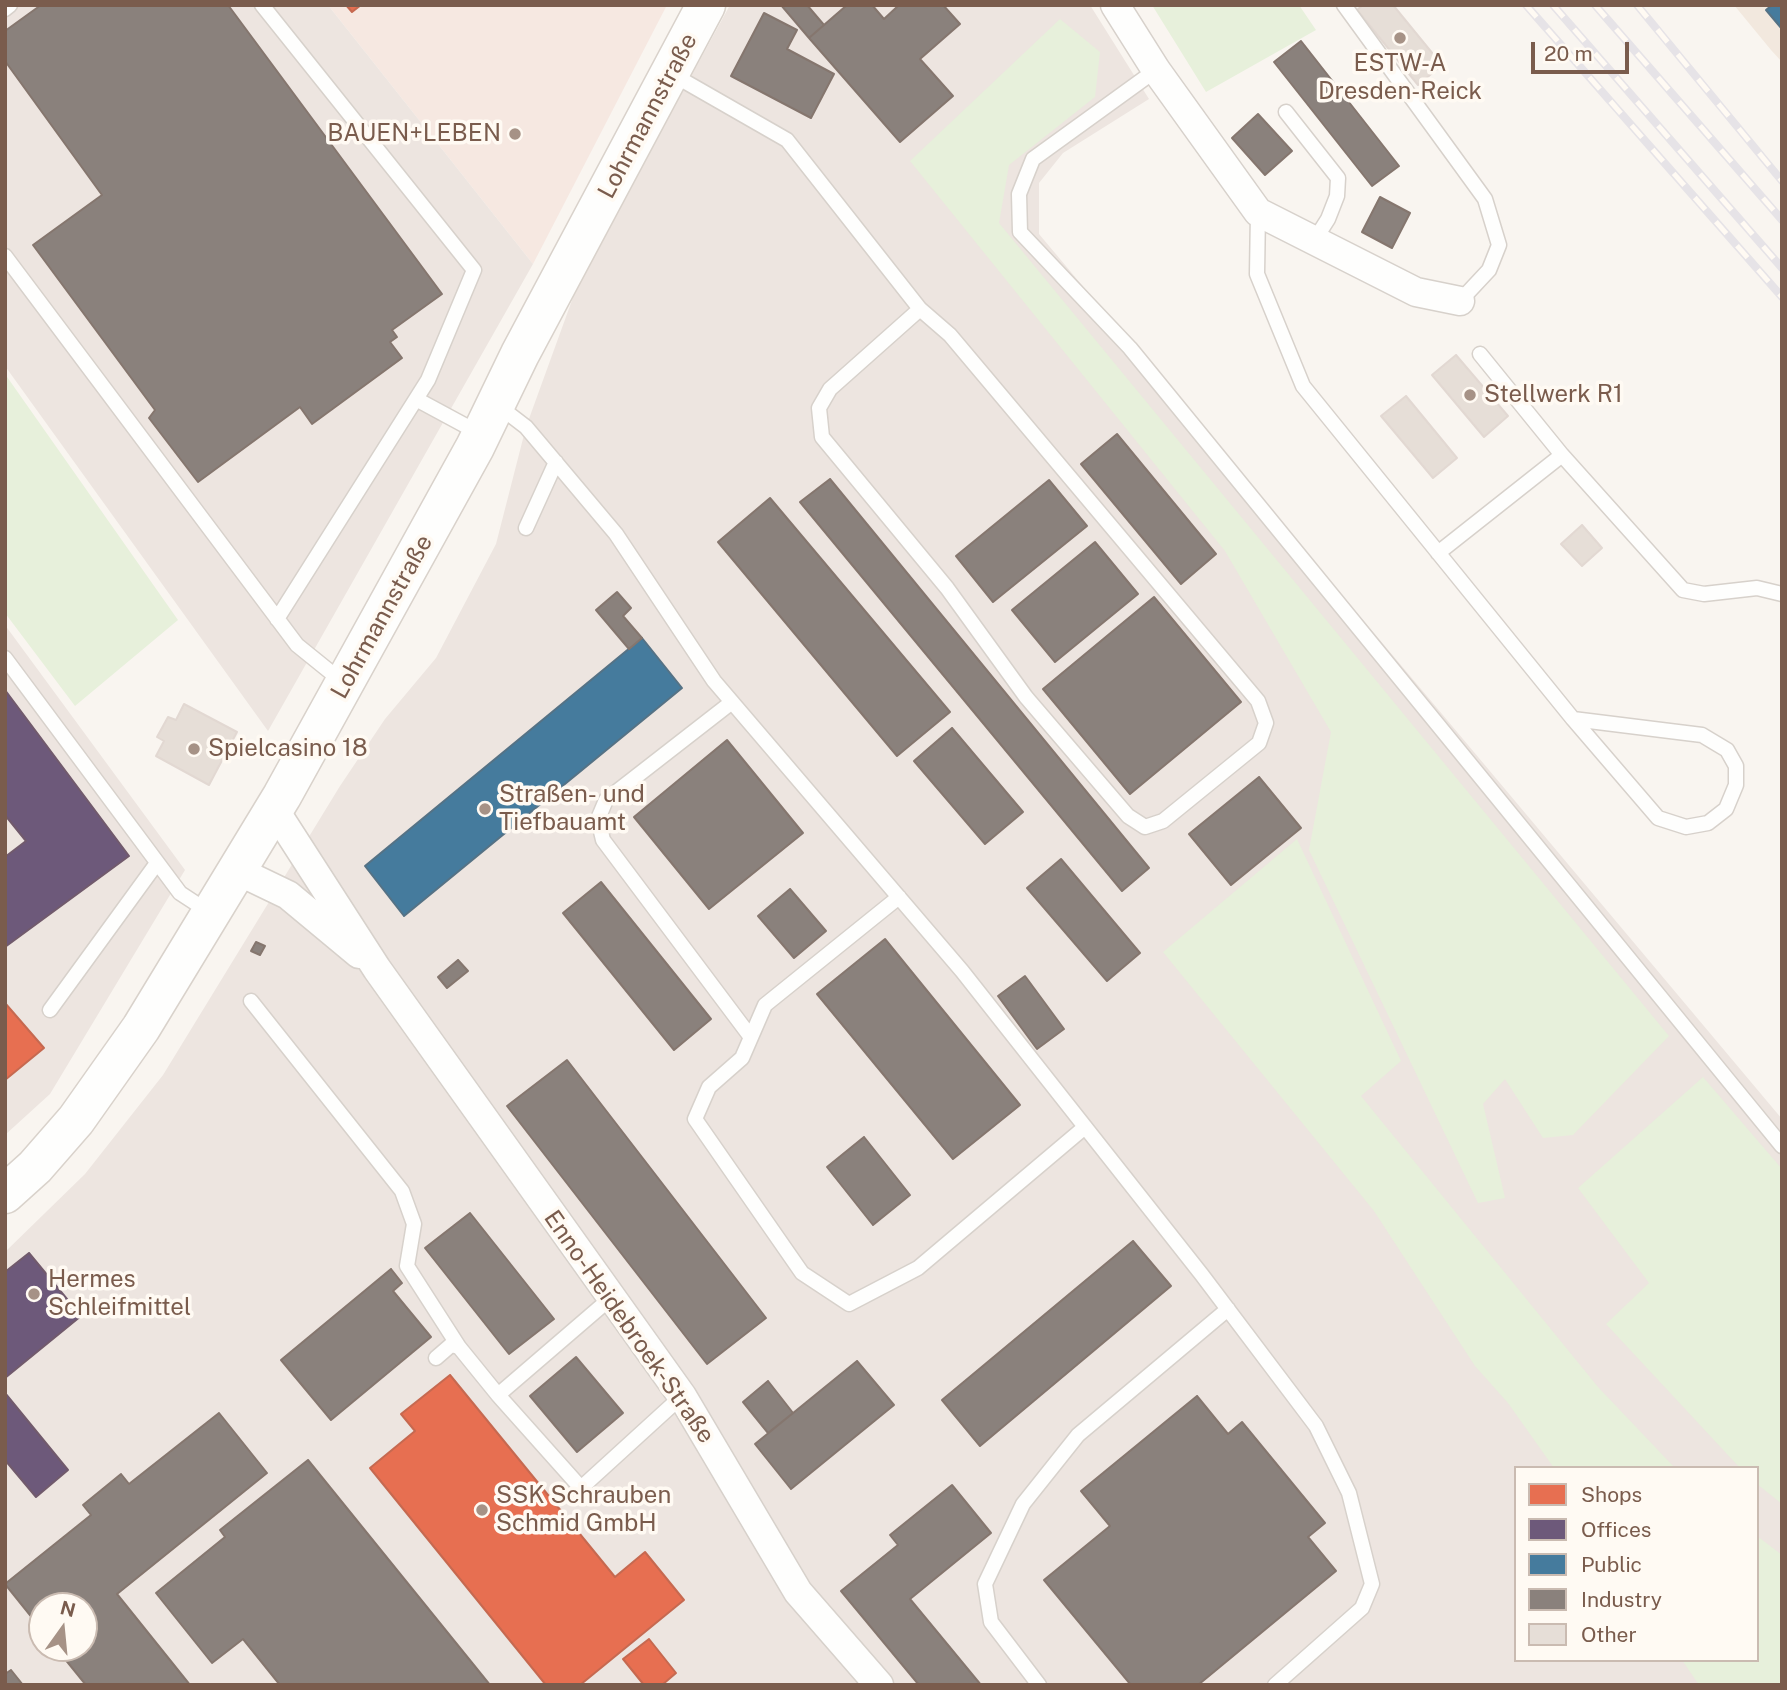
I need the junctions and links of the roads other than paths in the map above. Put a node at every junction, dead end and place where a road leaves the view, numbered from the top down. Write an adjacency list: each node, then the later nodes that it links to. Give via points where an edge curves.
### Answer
1 (9, 5): 6 (lane)
2 (262, 5): 16 (lane, via 474,270 428,380)
3 (706, 5): 8 (street, Lohrmannstraße)
4 (1115, 5): 7 (street)
5 (1344, 5): 13 (lane, via 1485,199 1499,245 1489,270)
6 (5, 9)
7 (1156, 70): 10 (street); 38 (lane, via 1033,159 1019,194 1020,232 1130,348)
8 (670, 73): 14 (lane, via 787,140); 17 (street, Lohrmannstraße)
9 (1286, 112): 11 (lane, via 1338,178 1337,196)
10 (1258, 212): 11 (street); 21 (lane, via 1257,274 1303,386)
11 (1314, 241): 13 (street, via 1416,292)
12 (5, 256): 23 (lane)
13 (1460, 301)
14 (920, 309): 14 (lane, via 830,388 820,408 822,437 947,588 1026,696 1128,816 1145,827 1163,821 1259,743 1266,723 1258,701 950,335)
15 (1480, 354): 18 (lane)
16 (416, 398): 17 (lane); 23 (lane)
17 (488, 419): 19 (lane, via 526,428); 25 (street, Lohrmannstraße)
18 (1562, 455): 21 (lane); 22 (lane, via 1683,590 1704,594 1757,587)
19 (556, 462): 20 (lane); 26 (lane, via 616,534)
20 (526, 528)
21 (1438, 553): 27 (lane)
22 (1782, 594)
23 (277, 619): 25 (lane, via 297,645)
24 (5, 657): 29 (lane)
25 (345, 684): 28 (street, Lohrmannstraße)
26 (732, 702): 31 (lane); 36 (lane, via 606,800 598,819 603,840)
27 (1573, 719): 27 (lane, via 1658,818 1686,827 1708,823 1726,809 1736,785 1736,766 1727,750 1702,735)
28 (274, 809): 30 (street, Lohrmannstraße); 33 (street, Enno-Heidebroek-Straße)
29 (157, 863): 32 (lane, via 180,893); 35 (lane)
30 (236, 870): 32 (street, Lohrmannstraße); 33 (street, Enno-Heidebroek-Straße, via 288,895)
31 (899, 898): 36 (lane, via 765,1005); 37 (lane)
32 (211, 914): 39 (street, Lohrmannstraße, via 141,1028 76,1120)
33 (377, 969): 40 (street, Enno-Heidebroek-Straße)
34 (251, 1001): 42 (lane, via 401,1191 414,1224 407,1266)
35 (50, 1010)
36 (750, 1036): 37 (lane, via 742,1058 709,1087 695,1119 802,1273 849,1304 918,1268)
37 (1085, 1127): 41 (lane)
38 (1782, 1146)
39 (5, 1194)
40 (612, 1297): 44 (lane); 45 (street, Enno-Heidebroek-Straße)
41 (1228, 1309): 47 (lane, via 1078,1435 1023,1504 985,1584 991,1622); 48 (lane, via 1317,1426 1349,1493 1372,1584 1362,1608)
42 (459, 1347): 43 (lane, via 451,1345); 44 (lane)
43 (436, 1358)
44 (498, 1395): 45 (lane, via 581,1488)
45 (682, 1396): 46 (street, Enno-Heidebroek-Straße, via 798,1592)
46 (879, 1685)
47 (1039, 1685)
48 (1275, 1685)

